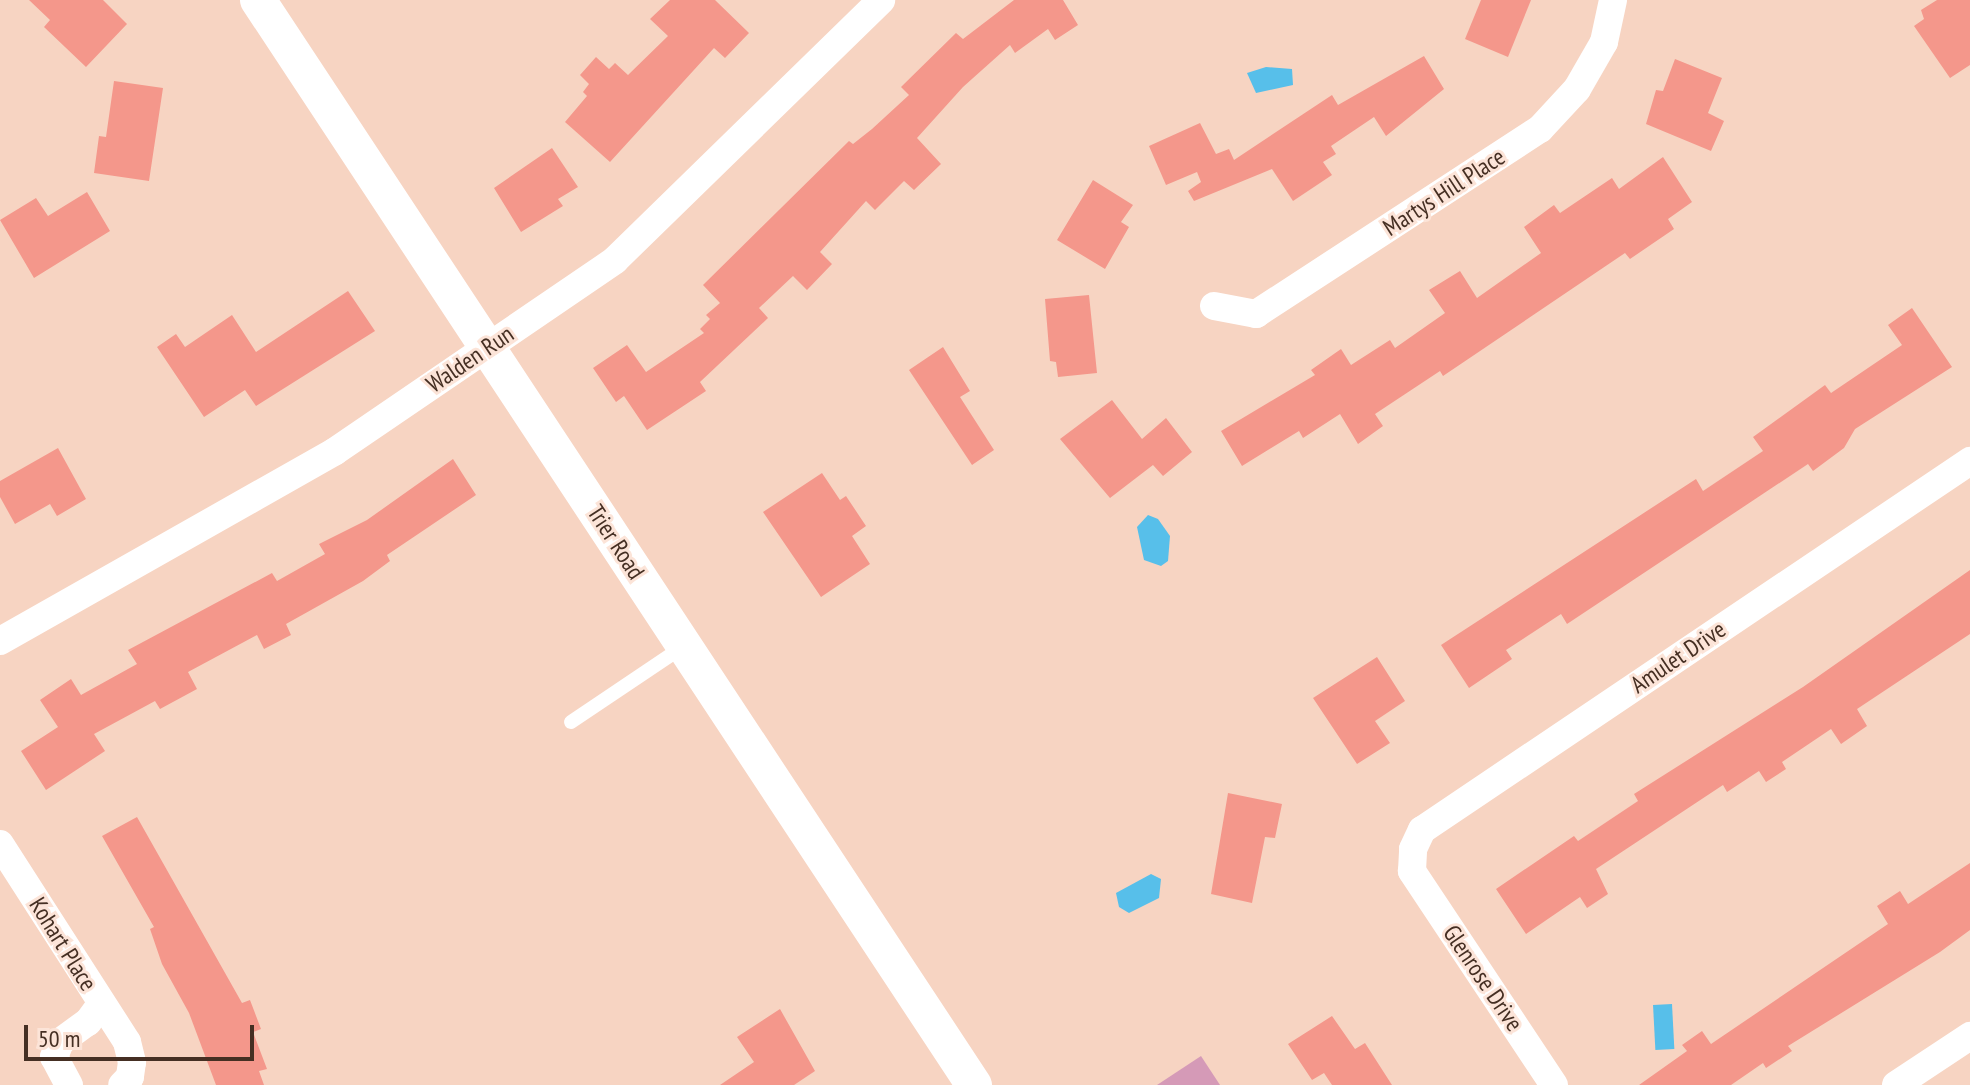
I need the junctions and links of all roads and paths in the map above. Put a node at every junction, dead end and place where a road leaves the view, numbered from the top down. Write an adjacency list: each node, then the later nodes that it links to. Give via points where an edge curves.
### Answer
1 (258, 0): 5 (street, Trier Road)
2 (881, 0): 5 (street, Walden Run, via 644,237)
3 (1613, 0): 4 (street, Martys Hill Place, via 1604,42 1577,89 1540,129 1256,314)
4 (1214, 306)
5 (487, 346): 7 (street, Walden Run, via 334,452); 8 (street, Trier Road)
6 (1970, 461): 11 (street, Amulet Drive, via 1422,830 1413,849)
7 (0, 641)
8 (684, 645): 9 (lane); 16 (street, Trier Road)
9 (571, 722)
10 (0, 844): 12 (street, Kohart Place)
11 (1412, 871): 17 (street, Glenrose Drive)
12 (101, 1004): 14 (street, Kohart Place, via 88,1022 60,1042 54,1057); 15 (street, Kohart Place, via 127,1042 132,1062 130,1077)
13 (1970, 1036): 18 (street)
14 (69, 1085)
15 (122, 1085)
16 (974, 1085)
17 (1554, 1085)
18 (1896, 1085)

